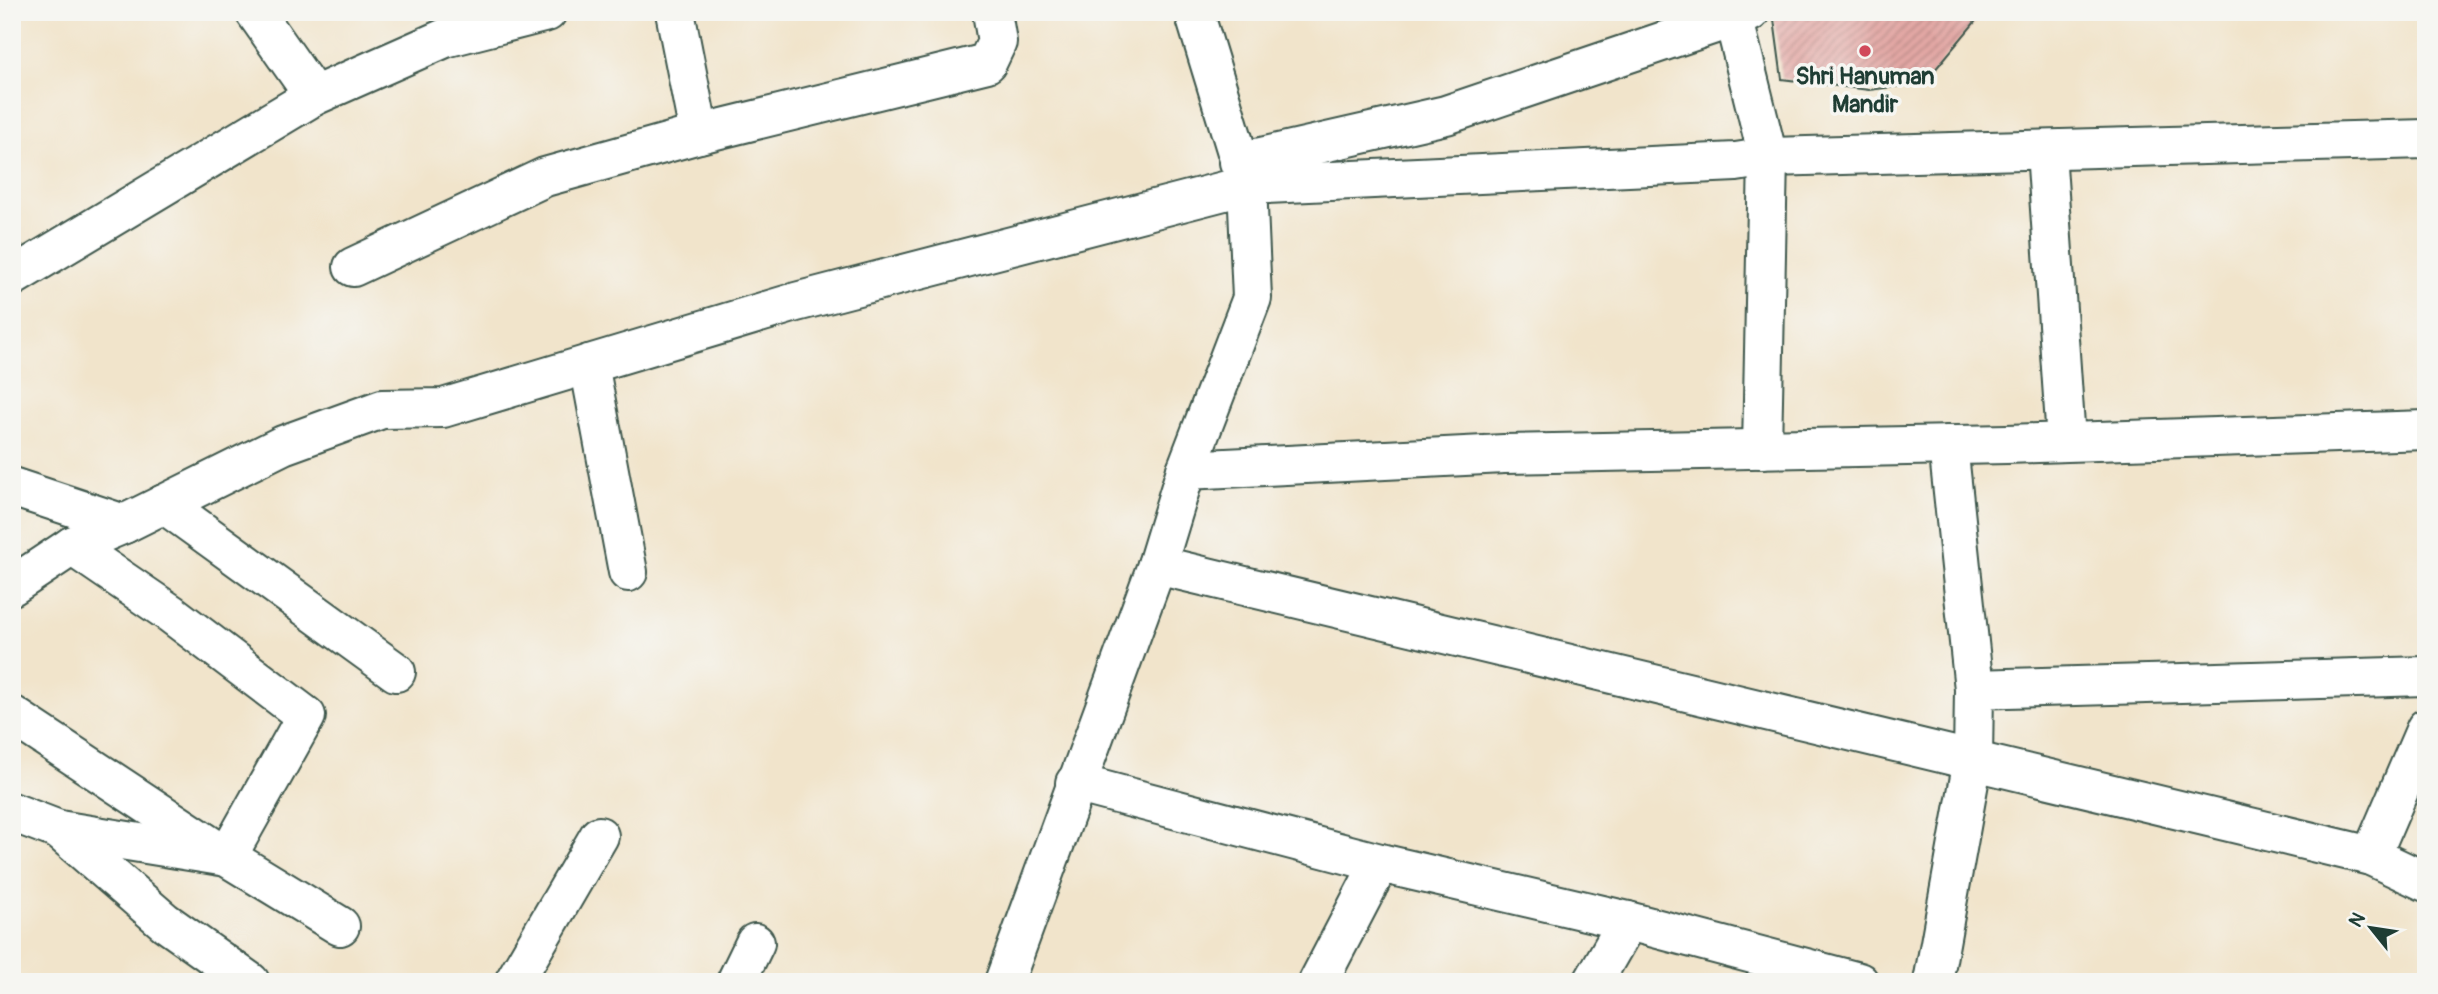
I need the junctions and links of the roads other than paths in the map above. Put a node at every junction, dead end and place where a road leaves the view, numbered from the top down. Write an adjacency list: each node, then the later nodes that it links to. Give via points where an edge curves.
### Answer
1 (255, 12): 8 (street)
2 (547, 12): 7 (street)
3 (675, 12): 9 (street)
4 (992, 12): 9 (street, via 997,42 986,63)
5 (1194, 12): 13 (street)
6 (1739, 15): 12 (street); 13 (street, via 1446,115)
7 (442, 25): 8 (street)
8 (314, 96): 15 (street)
9 (699, 134): 14 (street, via 545,177)
10 (2426, 139): 11 (street)
11 (2046, 151): 12 (street); 18 (street)
12 (1768, 157): 13 (street, via 1736,162); 20 (street)
13 (1243, 173): 16 (street); 21 (street, via 1252,298)
14 (353, 267)
15 (12, 277)
16 (589, 364): 23 (street, via 443,408 382,409 283,445); 27 (street)
17 (2426, 430): 18 (street)
18 (2066, 440): 19 (street)
19 (1948, 445): 20 (street); 31 (street)
20 (1762, 449): 21 (street, via 1504,454)
21 (1186, 470): 26 (street)
22 (12, 487): 24 (street)
23 (164, 504): 24 (street); 29 (street)
24 (124, 524): 25 (street)
25 (72, 546): 28 (street); 40 (street, via 306,716)
26 (1157, 565): 34 (street); 35 (street)
27 (628, 572)
28 (12, 586)
29 (396, 672)
30 (2426, 676): 31 (street)
31 (1974, 690): 34 (street)
32 (12, 715): 40 (street)
33 (2426, 728): 39 (street)
34 (1973, 760): 39 (street); 53 (street)
35 (1075, 783): 41 (street); 49 (street)
36 (12, 812): 37 (street)
37 (59, 830): 40 (street); 46 (street, via 165,922)
38 (598, 836): 47 (street)
39 (2371, 856): 42 (street)
40 (226, 857): 44 (street)
41 (1380, 863): 43 (street); 50 (street)
42 (2426, 882)
43 (1628, 920): 51 (street); 52 (street)
44 (340, 926)
45 (755, 943): 48 (street)
46 (250, 982)
47 (514, 982)
48 (736, 982)
49 (1004, 982)
50 (1318, 982)
51 (1593, 982)
52 (1860, 982)
53 (1933, 982)

